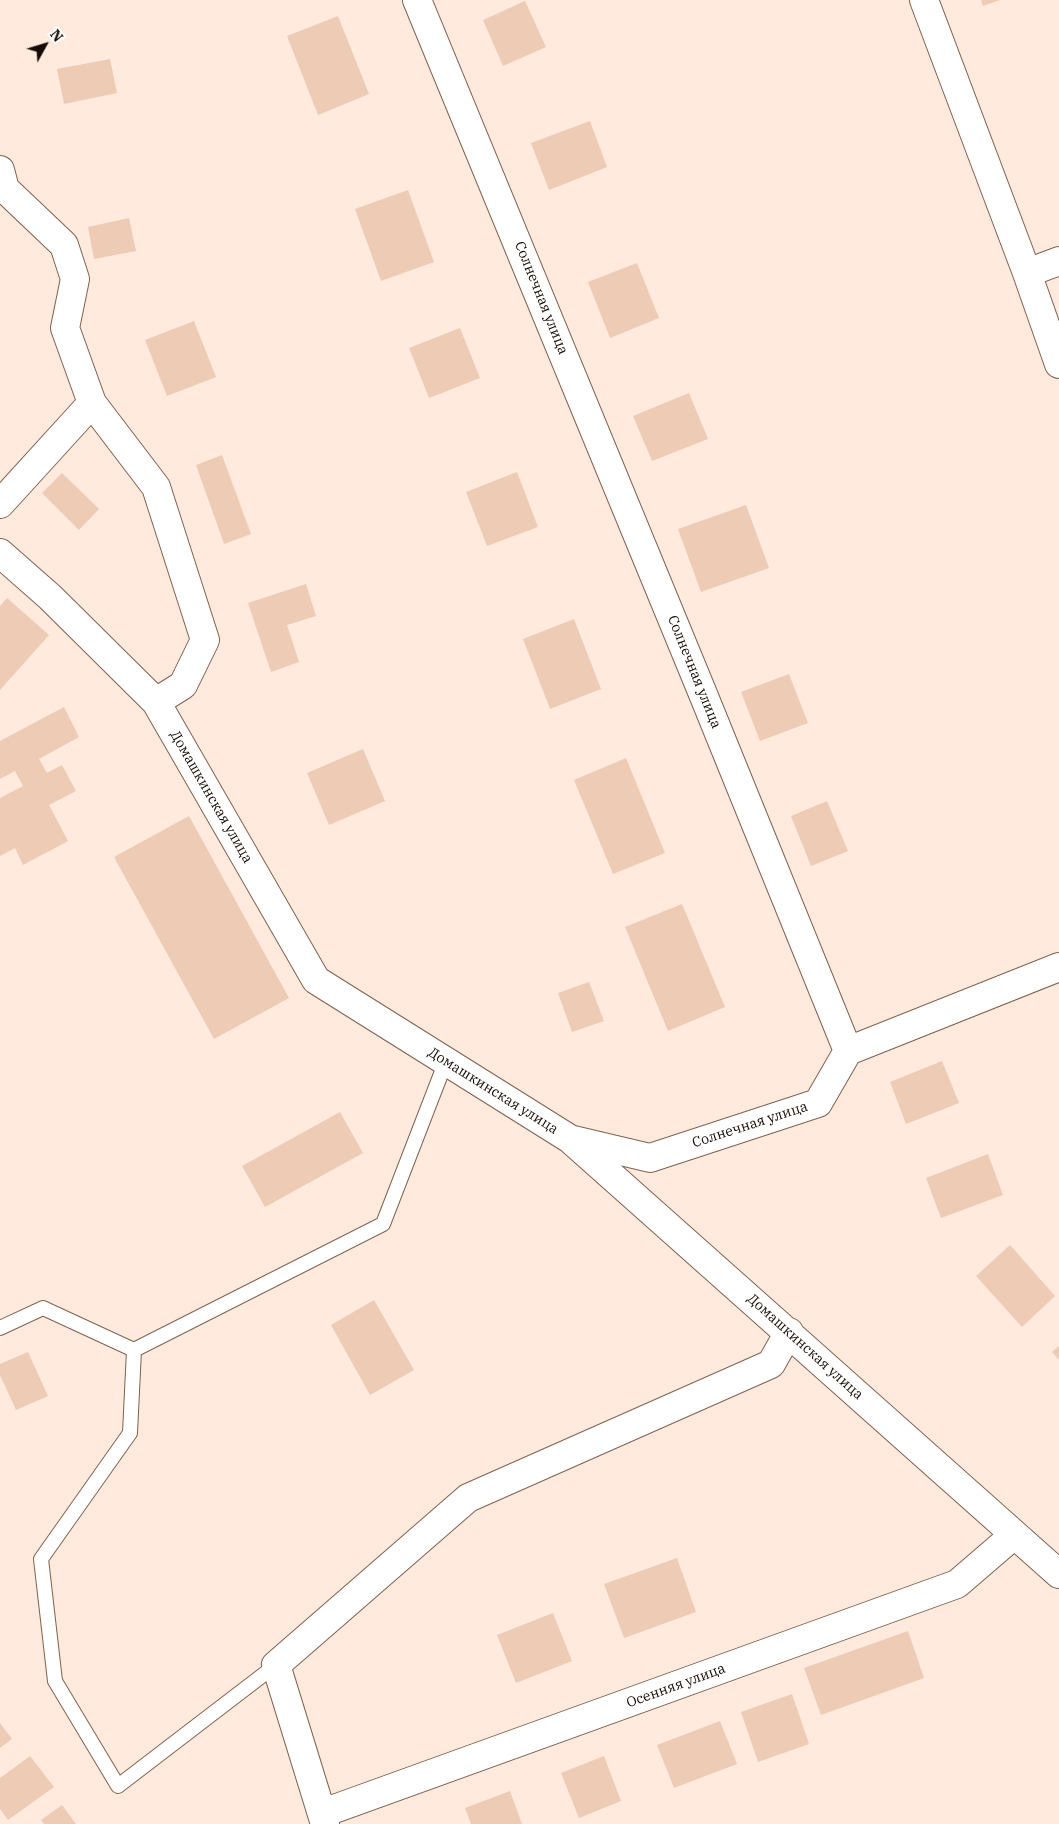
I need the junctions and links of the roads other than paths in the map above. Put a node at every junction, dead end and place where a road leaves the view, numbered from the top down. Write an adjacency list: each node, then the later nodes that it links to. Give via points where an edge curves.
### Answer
1 (417, 0): 12 (street, Солнечная улица)
2 (924, 0): 5 (street)
3 (0, 170): 7 (street, via 5,189 64,245 75,279 65,328)
4 (1059, 261): 5 (street)
5 (1027, 273): 6 (street)
6 (1059, 364)
7 (92, 403): 8 (street); 10 (street, via 156,487 205,640 183,685)
8 (0, 504)
9 (0, 554): 10 (street, Домашкинская улица, via 50,597)
10 (156, 702): 13 (street, Домашкинская улица, via 316,980)
11 (1059, 968): 12 (street)
12 (848, 1051): 14 (street, Солнечная улица, via 818,1103 650,1158)
13 (446, 1061): 14 (street, Домашкинская улица); 17 (lane, via 383,1224)
14 (570, 1139): 16 (street, Домашкинская улица)
15 (0, 1328): 17 (lane, via 43,1308)
16 (789, 1332): 18 (street, Домашкинская улица); 20 (street, via 771,1364 468,1498)
17 (134, 1350): 20 (lane, via 130,1433 41,1559 55,1681 118,1786)
18 (1014, 1535): 19 (street, Домашкинская улица); 21 (street, Осенняя улица, via 957,1584)
19 (1059, 1574)
20 (276, 1665): 21 (street)
21 (324, 1818)

